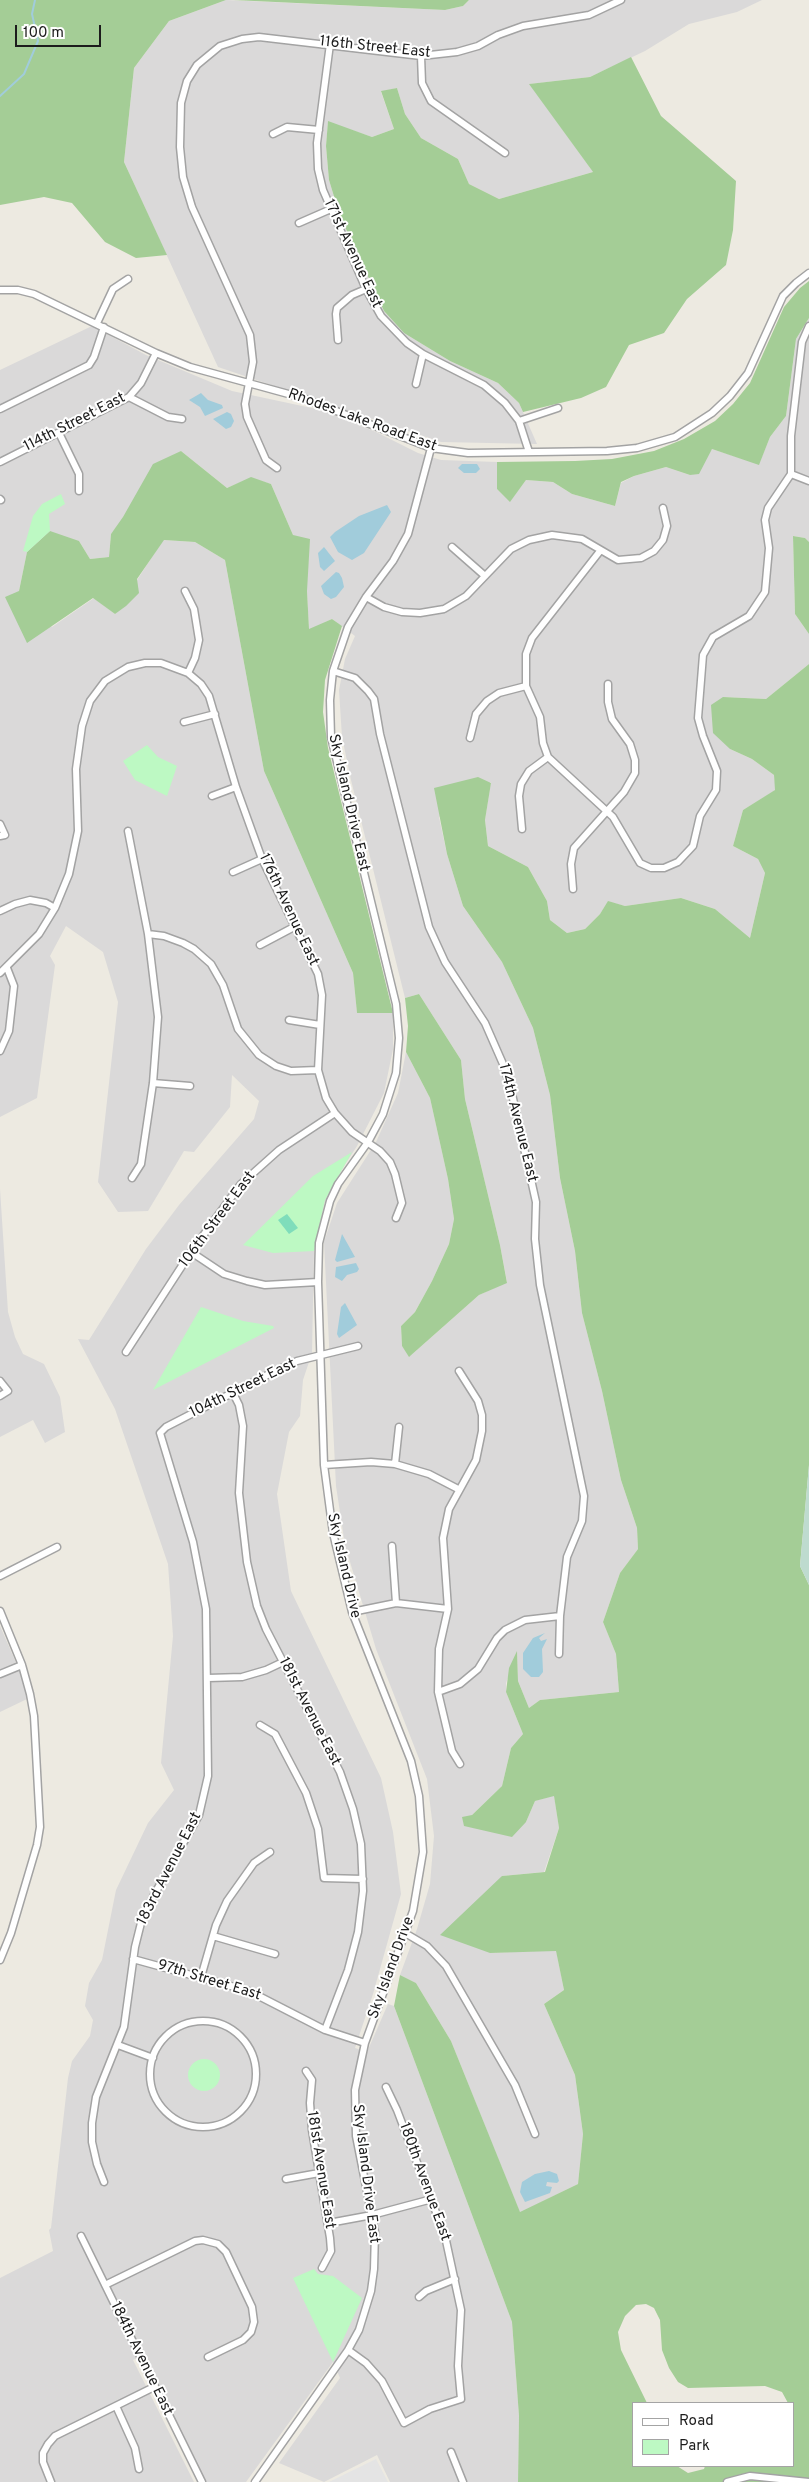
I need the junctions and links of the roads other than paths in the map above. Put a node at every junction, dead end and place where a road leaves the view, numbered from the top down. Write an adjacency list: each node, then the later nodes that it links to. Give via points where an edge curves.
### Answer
1 (621, 0): 3 (street, 116th Street East, via 589,14 523,26 466,50)
2 (330, 44): 3 (street, 116th Street East); 4 (street, 171st Avenue East); 19 (street, 116th Street East, via 270,36 249,38 215,49 192,72 181,103 183,177 192,207 250,335 253,362)
3 (421, 56): 6 (street, via 422,83 431,101)
4 (319, 130): 5 (street, via 287,126); 7 (street, 171st Avenue East, via 320,184)
5 (273, 134)
6 (505, 153)
7 (331, 209): 8 (street); 11 (street, 171st Avenue East)
8 (299, 223)
9 (809, 273): 28 (street, Rhodes Lake Road East, via 780,302 742,380 720,405 698,423 675,437 627,450)
10 (128, 279): 13 (street, via 114,289)
11 (366, 289): 16 (street, via 352,295 338,308); 18 (street, 171st Avenue East, via 387,324)
12 (0, 290): 13 (street, Rhodes Lake Road East, via 34,294)
13 (97, 323): 15 (street, Rhodes Lake Road East)
14 (809, 326): 31 (street, via 802,342 791,436)
15 (104, 327): 17 (street, Rhodes Lake Road East); 23 (street, via 89,365)
16 (338, 340)
17 (156, 353): 19 (street, Rhodes Lake Road East, via 200,371); 21 (street, 114th Street East, via 141,383)
18 (423, 354): 20 (street); 25 (street, 171st Avenue East, via 484,386 505,402)
19 (249, 383): 27 (street, Rhodes Lake Road East, via 323,404); 30 (street, via 246,417 266,460)
20 (416, 384)
21 (129, 397): 24 (street, via 168,417); 26 (street, 114th Street East)
22 (558, 408): 25 (street)
23 (0, 409)
24 (182, 419)
25 (520, 421): 28 (street, 171st Avenue East)
26 (59, 433): 29 (street, 114th Street East); 33 (street, via 79,474)
27 (431, 448): 28 (street, Rhodes Lake Road East, via 468,453); 39 (street, Sky Island Drive East, via 408,534)
28 (529, 452)
29 (1, 461)
30 (277, 468)
31 (791, 474): 32 (street); 50 (street, via 768,508 764,520 769,548 765,592 761,601 749,616 713,637 703,655 698,718 715,764 718,782 700,816 693,846 684,858 670,866 645,866 637,858 620,825)
32 (809, 481)
33 (80, 491)
34 (663, 508): 36 (street, via 667,519 665,534 659,546 648,555 625,561)
35 (452, 548): 37 (street)
36 (600, 551): 37 (street, via 587,541 574,537 540,537 511,549); 43 (street, via 532,638 526,654)
37 (485, 576): 39 (street, via 457,602 430,612 402,612)
38 (185, 591): 41 (street, via 194,609 198,640)
39 (366, 597): 40 (street, Sky Island Drive East, via 348,627)
40 (333, 672): 72 (street, Sky Island Drive East, via 331,737 398,1022 396,1074 383,1114); 96 (street, 174th Avenue East, via 354,678 374,699 429,927 449,968 485,1023 510,1085 536,1202 535,1239 540,1285 584,1496 582,1521 567,1557)
41 (188, 673): 44 (street, 176th Avenue East, via 206,690); 58 (street, via 161,663 128,667 106,681 90,702 82,726 76,769 79,812 76,852)
42 (608, 684): 50 (street, via 612,719 630,744 636,767 628,787)
43 (526, 686): 46 (street, via 499,693 487,701 476,714); 47 (street, via 540,717 541,736)
44 (215, 714): 45 (street); 48 (street, 176th Avenue East)
45 (184, 722)
46 (470, 738)
47 (548, 757): 50 (street); 52 (street, via 530,771 521,784)
48 (236, 787): 49 (street); 55 (street, 176th Avenue East)
49 (212, 796)
50 (606, 810): 57 (street, via 574,848 570,864)
51 (0, 824): 54 (street)
52 (522, 829)
53 (128, 831): 61 (street)
54 (2, 835)
55 (262, 859): 56 (street); 60 (street, 176th Avenue East)
56 (233, 872)
57 (573, 889)
58 (55, 908): 59 (street, via 30,900); 63 (street, via 39,934)
59 (0, 911)
60 (294, 927): 62 (street); 66 (street, 176th Avenue East, via 311,957 321,984)
61 (148, 934): 68 (street, via 164,936 194,948 210,964 223,985 238,1029 259,1055 291,1071); 69 (street, via 158,1017)
62 (260, 945)
63 (7, 968): 64 (street); 67 (street, via 14,986 9,1031)
64 (0, 973)
65 (289, 1020): 66 (street)
66 (320, 1025): 68 (street, 176th Avenue East)
67 (0, 1051)
68 (318, 1070): 71 (street, 176th Avenue East, via 326,1098)
69 (153, 1083): 70 (street); 73 (street, via 141,1164)
70 (190, 1086)
71 (335, 1113): 72 (street, 176th Avenue East, via 352,1132); 75 (street, 106th Street East, via 279,1150 253,1172)
72 (368, 1142): 74 (street, 176th Avenue East, via 390,1162 395,1174 402,1203); 76 (street, Sky Island Drive, via 330,1201 319,1244)
73 (132, 1178)
74 (396, 1218)
75 (191, 1252): 76 (street, via 224,1274 247,1281 265,1285); 78 (street, 106th Street East)
76 (318, 1282): 79 (street, Sky Island Drive)
77 (358, 1346): 79 (street, 104th Street East)
78 (126, 1352)
79 (321, 1356): 82 (street, 104th Street East, via 297,1361); 87 (street, Sky Island Drive)
80 (460, 1371): 88 (street, via 478,1401 482,1431 476,1460)
81 (0, 1382): 83 (street, via 8,1391)
82 (233, 1393): 85 (street, 104th Street East); 98 (street, 181st Avenue East, via 243,1426 239,1493 247,1562 262,1619)
83 (0, 1396)
84 (399, 1427): 86 (street)
85 (160, 1433): 101 (street, 183rd Avenue East, via 193,1542 207,1622)
86 (395, 1464): 87 (street); 88 (street, via 429,1474)
87 (324, 1465): 95 (street, Sky Island Drive, via 333,1533)
88 (458, 1489): 93 (street, via 449,1509 443,1538)
89 (392, 1546): 92 (street)
90 (57, 1547): 91 (street)
91 (0, 1576)
92 (396, 1602): 93 (street); 95 (street)
93 (448, 1610): 102 (street, via 439,1649)
94 (0, 1611): 99 (street)
95 (352, 1612): 107 (street, Sky Island Drive, via 411,1761 419,1796 423,1852 413,1911)
96 (560, 1616): 97 (street); 102 (street, via 525,1620 505,1630 478,1669 460,1684)
97 (559, 1654)
98 (283, 1662): 101 (street, via 248,1676); 106 (street, 181st Avenue East, via 347,1790 358,1826)
99 (22, 1665): 100 (street); 111 (street, via 34,1716 40,1827 38,1845)
100 (0, 1674)
101 (208, 1678): 110 (street, 183rd Avenue East, via 208,1776 204,1801 147,1908)
102 (438, 1692): 104 (street, via 452,1751)
103 (260, 1725): 106 (street, via 275,1734 306,1793 319,1836 324,1878)
104 (460, 1764)
105 (270, 1852): 108 (street, via 254,1863 235,1889 220,1914)
106 (363, 1879): 113 (street, 181st Avenue East, via 362,1911 354,1950)
107 (404, 1933): 114 (street, Sky Island Drive); 119 (street, via 427,1946 446,1966 516,2085)
108 (213, 1936): 109 (street); 112 (street)
109 (275, 1954)
110 (133, 1959): 112 (street, 97th Street East); 115 (street, 183rd Avenue East, via 126,2014)
111 (0, 1960)
112 (201, 1977): 113 (street, 97th Street East, via 260,1995)
113 (325, 2030): 114 (street, 97th Street East)
114 (365, 2042): 124 (street, Sky Island Drive East, via 356,2082 355,2120)
115 (118, 2045): 116 (street); 122 (street, 183rd Avenue East, via 96,2097 92,2123 94,2150)
116 (153, 2058): 116 (street, via 151,2074 156,2097 170,2115 191,2125 210,2126 233,2118 244,2108 254,2089 256,2071 250,2050 240,2036 223,2025 202,2022 180,2027 161,2043)
117 (306, 2071): 120 (street, 181st Avenue East, via 312,2080 310,2117)
118 (386, 2087): 123 (street, 180th Avenue East)
119 (535, 2134)
120 (319, 2173): 121 (street); 125 (street, 181st Avenue East)
121 (286, 2179)
122 (104, 2182)
123 (432, 2199): 124 (street); 128 (street, 180th Avenue East, via 440,2218)
124 (372, 2215): 125 (street); 131 (street, Sky Island Drive East, via 375,2255 370,2291 359,2330)
125 (328, 2223): 127 (street, 181st Avenue East, via 331,2251)
126 (81, 2236): 129 (street, 184th Avenue East)
127 (322, 2268)
128 (455, 2280): 130 (street, via 426,2290); 131 (street, 180th Avenue East, via 461,2310 458,2366 461,2399 430,2409 404,2423 382,2381 366,2363)
129 (105, 2285): 132 (street, via 195,2241 218,2244 226,2252 252,2307 254,2322 243,2340); 133 (street, 184th Avenue East)
130 (419, 2296)
131 (348, 2350): 139 (street, Sky Island Drive East)
132 (208, 2357)
133 (154, 2387): 134 (street); 138 (street, 184th Avenue East)
134 (116, 2406): 136 (street, via 135,2448); 137 (street, via 62,2432 48,2444 43,2462)
135 (452, 2452): 140 (street)
136 (140, 2469)
137 (51, 2482)
138 (202, 2482)
139 (255, 2482)
140 (463, 2482)
141 (727, 2482): 142 (street, via 750,2476)
142 (809, 2482)

